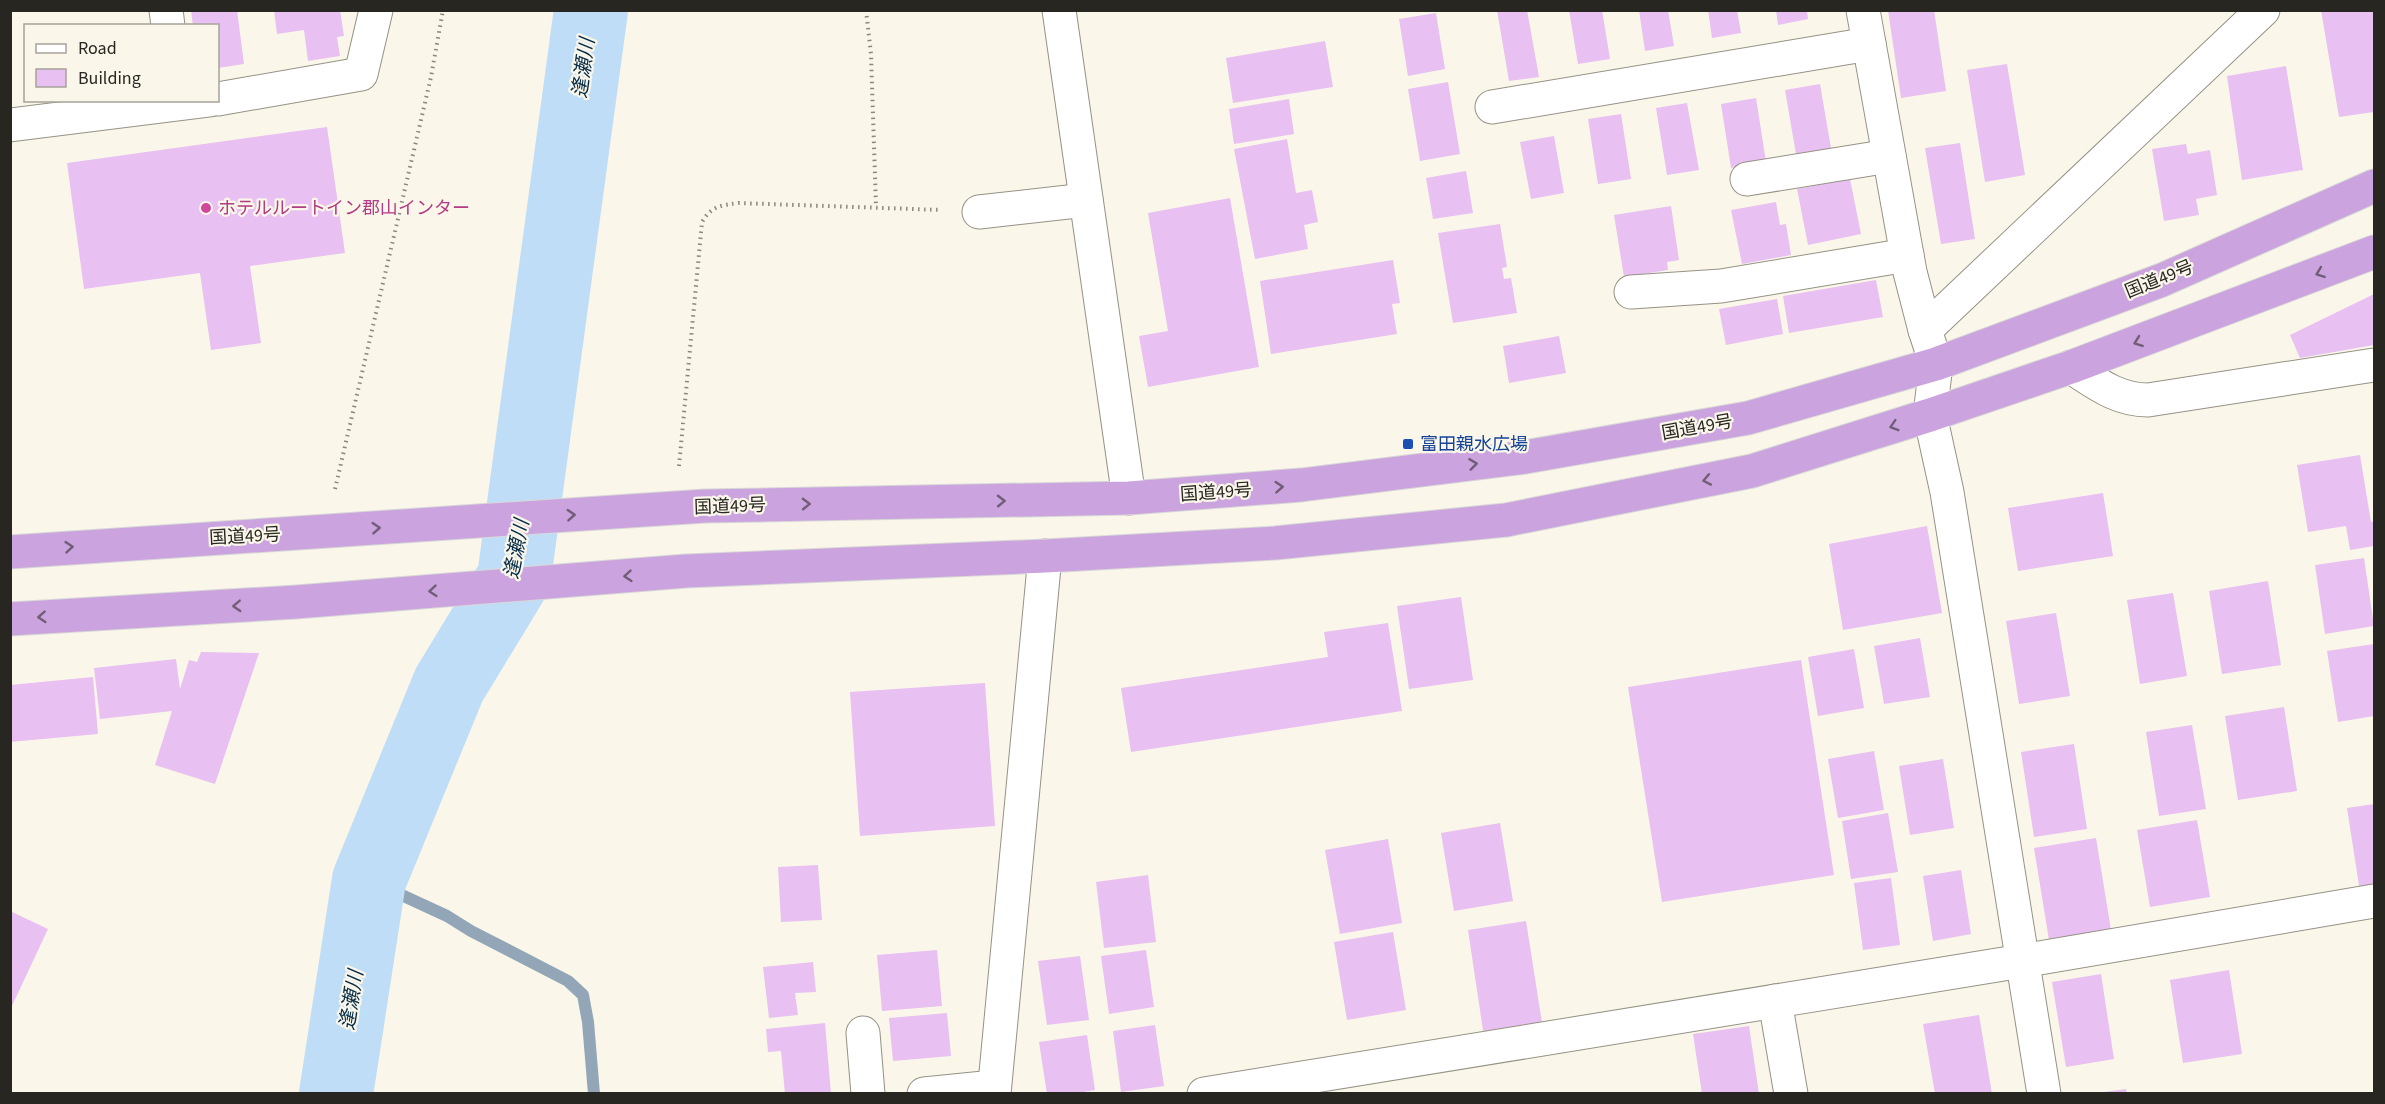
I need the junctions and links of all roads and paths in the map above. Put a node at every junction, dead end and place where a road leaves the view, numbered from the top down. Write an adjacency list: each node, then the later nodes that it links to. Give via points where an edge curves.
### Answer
1 (376, 10): 8 (street, via 361,74)
2 (442, 10): 27 (path, via 431,77)
3 (866, 10): 16 (path)
4 (1059, 10): 15 (street)
5 (1863, 10): 7 (street)
6 (2263, 10): 21 (street)
7 (1869, 44): 10 (street); 12 (street)
8 (219, 99)
9 (190, 102): 11 (street)
10 (1492, 107)
11 (10, 125)
12 (1889, 156): 13 (street); 19 (street)
13 (1747, 179)
14 (2374, 186): 22 (highway, 国道49号, via 2162,280)
15 (1086, 200): 17 (street); 28 (street)
16 (876, 207): 17 (path); 26 (path, via 739,203 709,210 702,222)
17 (979, 212)
18 (2374, 252): 24 (highway, one-way to 24)
19 (1907, 255): 20 (street, via 1721,286); 21 (street)
20 (1631, 292)
21 (1925, 330): 22 (street)
22 (1936, 364): 25 (street); 28 (highway, 国道49号, one-way to 22, via 1301,485 1519,458 1748,418)
23 (2374, 365): 24 (street, via 2148,400 2131,400 2108,391)
24 (2071, 367): 25 (highway)
25 (1930, 415): 30 (highway, one-way to 30, via 1752,471 1506,520 1275,543); 33 (street, via 1947,492)
26 (679, 466)
27 (335, 489)
28 (1129, 498): 29 (highway, 国道49号, one-way to 28, via 705,506)
29 (10, 552)
30 (1045, 556): 31 (highway, one-way to 31, via 686,571 296,602); 36 (street)
31 (10, 619)
32 (2374, 901): 33 (street)
33 (2022, 961): 34 (street); 41 (street)
34 (1775, 1001): 39 (street); 40 (street)
35 (863, 1033): 37 (street)
36 (994, 1090): 38 (street)
37 (868, 1094)
38 (924, 1094)
39 (1204, 1094)
40 (1791, 1094)
41 (2044, 1094)

